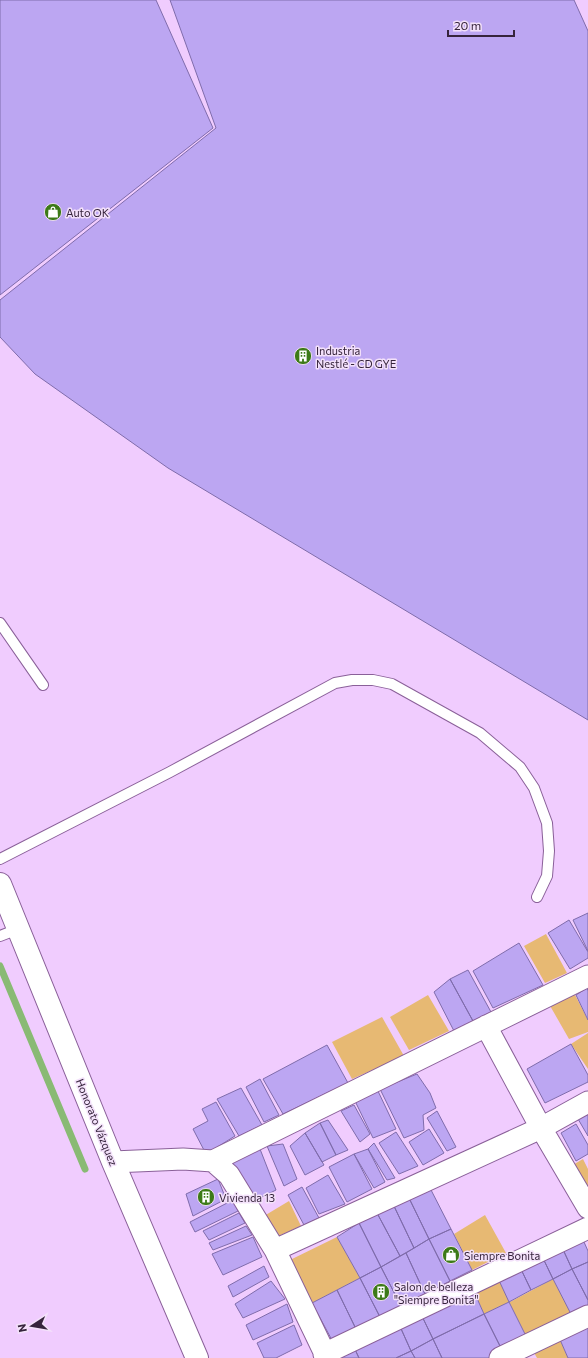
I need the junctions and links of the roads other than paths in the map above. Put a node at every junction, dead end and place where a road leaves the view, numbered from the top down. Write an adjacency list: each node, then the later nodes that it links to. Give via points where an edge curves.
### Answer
1 (0, 623): 2 (lane)
2 (43, 686)
3 (0, 859): 5 (lane, via 170,772 334,683 373,680 392,684 480,734 520,767 534,788 547,823 548,876)
4 (0, 884): 6 (street, Honorato Vázquez)
5 (537, 897)
6 (9, 933): 12 (street, Honorato Vázquez)
7 (588, 976): 8 (street)
8 (486, 1026): 10 (street); 11 (street)
9 (588, 1102): 10 (street)
10 (540, 1128): 13 (street); 15 (street)
11 (213, 1161): 12 (street, via 183,1159); 15 (street, via 229,1175)
12 (113, 1162): 18 (street, Honorato Vázquez)
13 (588, 1208)
14 (588, 1228): 17 (street)
15 (275, 1250): 17 (street)
16 (588, 1316): 19 (street)
17 (325, 1356)
18 (197, 1358)
19 (500, 1358)

